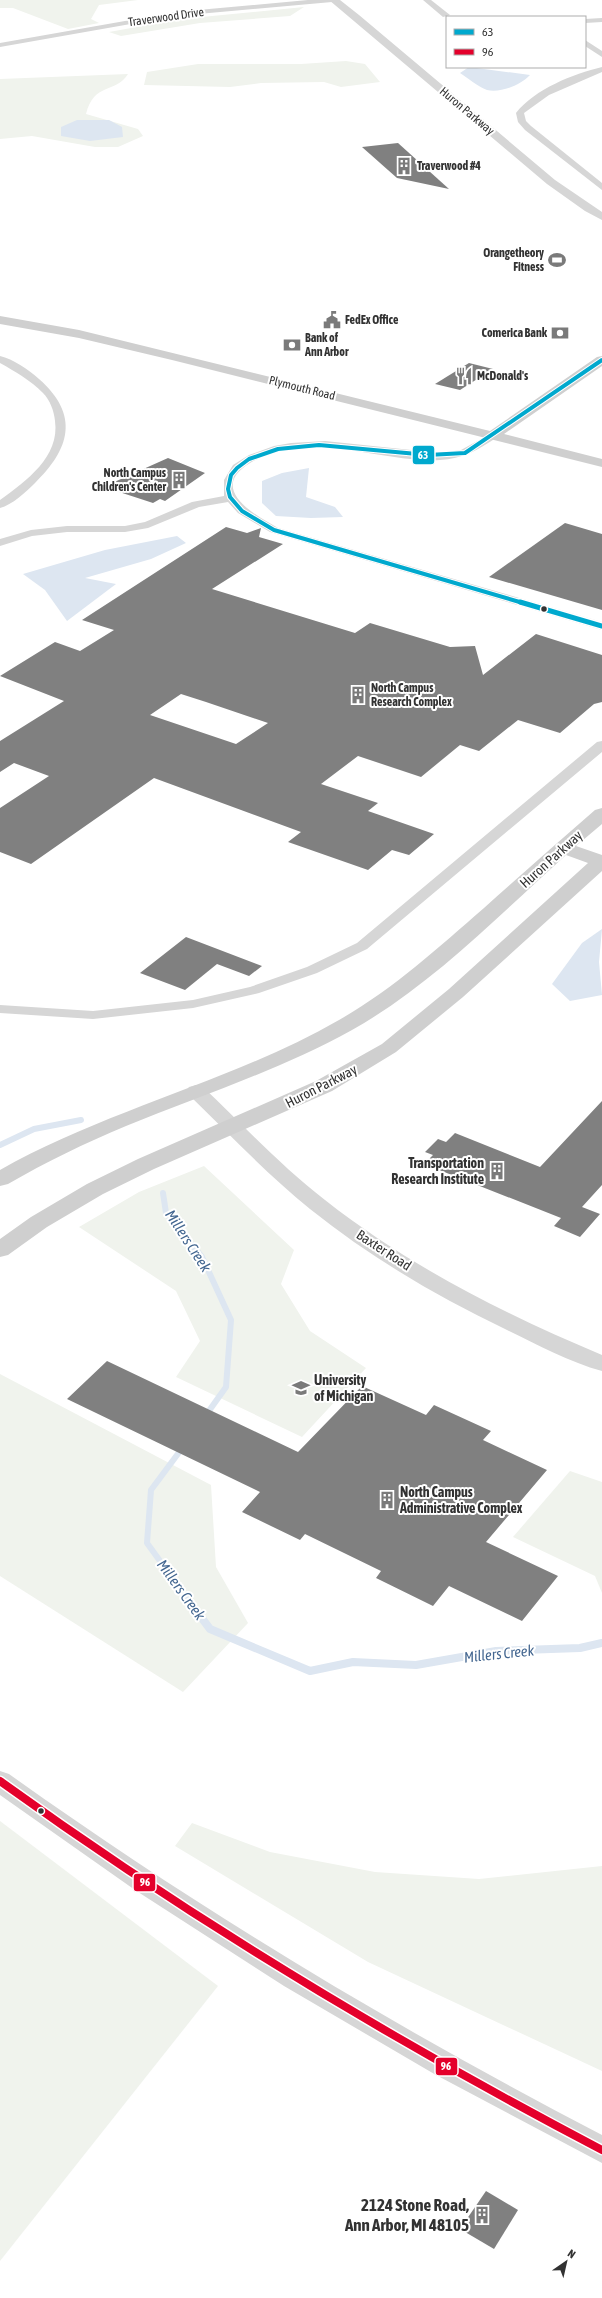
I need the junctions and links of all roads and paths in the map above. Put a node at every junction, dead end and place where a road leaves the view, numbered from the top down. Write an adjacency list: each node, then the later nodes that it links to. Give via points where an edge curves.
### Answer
1 (334, 0): 7 (street, Traverwood Drive, via 176,14); 13 (street, Huron Parkway, via 398,51 561,191)
2 (427, 0): 3 (street)
3 (446, 15)
4 (602, 20): 5 (street)
5 (586, 21)
6 (7, 36): 7 (street)
7 (20, 41): 9 (street, Traverwood Drive)
8 (586, 43): 10 (street)
9 (0, 45)
10 (602, 56)
11 (602, 69): 12 (street, via 583,75 526,106 520,113 522,122 528,128)
12 (602, 187)
13 (602, 217)
14 (0, 320): 17 (main road, Plymouth Road, via 79,334)
15 (0, 359): 20 (street, via 21,369 41,385 59,408 63,423 62,438 47,466 23,490)
16 (602, 360): 17 (main road)
17 (492, 436): 18 (main road, Plymouth Road); 19 (street, via 465,453 445,456 331,444 274,448 249,459 232,471 228,485)
18 (602, 463)
19 (231, 498): 21 (street, via 196,504 148,525 125,529 31,533); 22 (street, via 240,510 274,530)
20 (0, 505)
21 (0, 543)
22 (602, 626)
23 (602, 745): 27 (street, via 362,946 312,970 254,990 193,1004 93,1015)
24 (602, 814): 25 (main road, Huron Parkway)
25 (563, 848): 26 (main road); 28 (main road, Huron Parkway, via 422,973 367,1012 289,1054)
26 (602, 861): 29 (main road, Huron Parkway, via 456,994 389,1048 324,1086)
27 (0, 1009)
28 (196, 1091): 29 (street, Baxter Road); 30 (main road, Huron Parkway, via 69,1142)
29 (234, 1127): 31 (main road, Huron Parkway, via 146,1164 95,1189 39,1222); 32 (street, Baxter Road, via 318,1205 373,1244 465,1300)
30 (0, 1179)
31 (0, 1250)
32 (602, 1364)
33 (0, 1781): 34 (street, via 127,1872 250,1951 446,2067)
34 (602, 2150)

